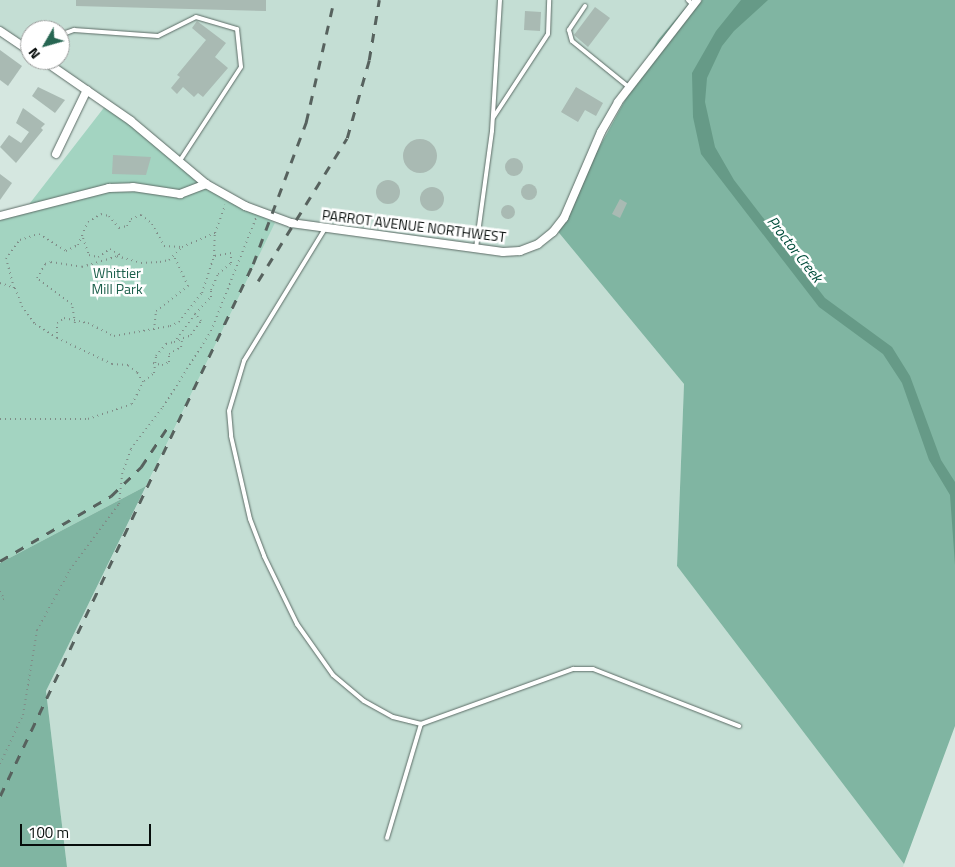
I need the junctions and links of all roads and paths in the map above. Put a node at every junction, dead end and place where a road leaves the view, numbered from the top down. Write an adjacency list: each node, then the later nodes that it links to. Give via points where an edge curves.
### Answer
1 (500, 0): 11 (lane)
2 (549, 0): 11 (lane, via 548,34)
3 (693, 2): 9 (street, PARROT AVENUE NORTHWEST)
4 (585, 6): 9 (lane, via 569,30 572,41)
5 (0, 31): 7 (street)
6 (70, 31): 13 (lane, via 158,36 196,17 238,29 241,67)
7 (20, 44)
8 (58, 70): 10 (street, PARROT AVENUE NORTHWEST)
9 (630, 88): 22 (street, PARROT AVENUE NORTHWEST, via 602,132 564,218 554,232 538,244 520,251)
10 (87, 90): 12 (street); 13 (street, PARROT AVENUE NORTHWEST, via 155,140)
11 (493, 118): 22 (lane)
12 (56, 154)
13 (179, 162): 14 (street, PARROT AVENUE NORTHWEST)
14 (206, 184): 15 (street, PARROT AVENUE NORTHWEST); 17 (street, via 180,194 133,187 109,188)
15 (228, 198): 16 (street, PARROT AVENUE NORTHWEST); 19 (path)
16 (258, 211): 18 (street, PARROT AVENUE NORTHWEST, via 291,224); 41 (path, via 233,282 211,331 163,407 131,448 122,474 119,504 70,570 37,630 23,715)
17 (0, 216)
18 (326, 227): 22 (street, PARROT AVENUE NORTHWEST); 39 (lane, via 244,361 229,411 231,436 250,519 264,556 309,644 333,675 364,701 393,717)
19 (215, 233): 21 (path, via 206,240); 24 (path)
20 (83, 238): 21 (path, via 88,223 101,214 109,216 119,228 142,215 152,224 164,246); 25 (path, via 89,255 98,257 110,250); 27 (path, via 66,251 39,234 20,240 6,259)
21 (182, 247): 23 (path)
22 (476, 248)
23 (174, 256): 25 (path, via 169,260 141,264); 30 (path, via 188,286 156,311)
24 (214, 256): 28 (path, via 231,253 231,263 218,274 211,297); 30 (path, via 202,293 190,309 179,322)
25 (125, 257): 29 (path, via 118,256 82,268 51,262 39,272 36,278 72,304)
26 (0, 283): 27 (path)
27 (15, 288): 31 (path, via 22,306 35,324)
28 (195, 314): 32 (path, via 200,321 191,335); 33 (path)
29 (75, 323): 30 (path, via 88,323 114,336); 31 (path, via 64,318 57,323)
30 (154, 330)
31 (57, 338): 35 (path, via 112,364 128,365)
32 (182, 341): 33 (path); 34 (path, via 181,348 169,354 169,362 162,365)
33 (174, 342): 34 (path, via 166,344)
34 (153, 363): 35 (path, via 154,373)
35 (143, 382): 36 (path, via 132,404 88,419)
36 (0, 420)
37 (0, 592): 38 (path, via 4,599)
38 (0, 602)
39 (421, 724): 40 (lane, via 573,669 593,669); 42 (lane)
40 (739, 726)
41 (0, 764)
42 (387, 838)

